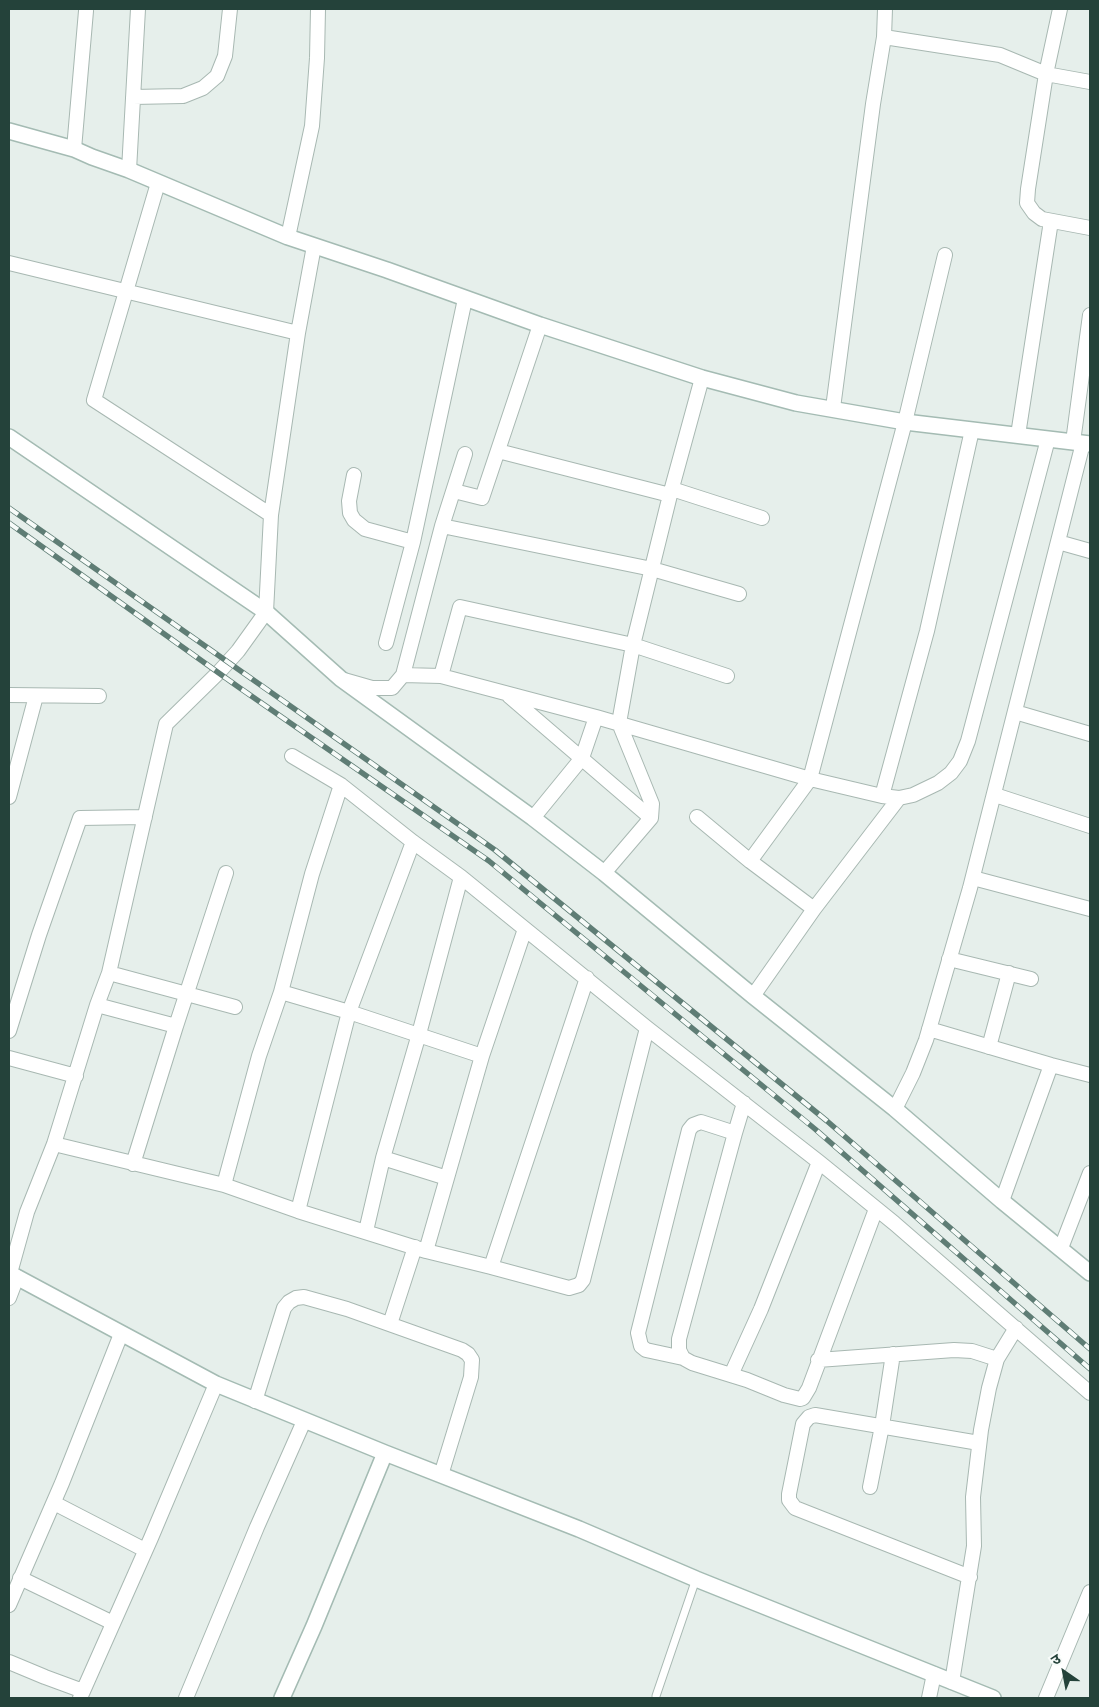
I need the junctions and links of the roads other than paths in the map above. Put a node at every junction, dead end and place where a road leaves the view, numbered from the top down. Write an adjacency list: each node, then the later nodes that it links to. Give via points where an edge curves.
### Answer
1 (138, 9): 10 (street)
2 (230, 9): 10 (street, via 225,56 217,76 203,88 183,96)
3 (318, 9): 17 (street, via 318,58 312,126)
4 (885, 9): 7 (street)
5 (1060, 9): 8 (street)
6 (86, 11): 12 (street)
7 (884, 37): 8 (street, via 1000,56); 27 (street)
8 (1046, 74): 9 (street); 15 (street, via 1027,203 1042,219)
9 (1090, 82)
10 (133, 97): 13 (street)
11 (9, 131): 12 (street)
12 (74, 149): 13 (street)
13 (129, 170): 14 (street)
14 (158, 183): 17 (street); 21 (street)
15 (1051, 220): 16 (street); 30 (street)
16 (1090, 228)
17 (288, 237): 18 (street)
18 (314, 246): 22 (street); 25 (street)
19 (946, 255): 28 (street)
20 (9, 262): 21 (street)
21 (126, 291): 25 (street); 39 (street, via 94,400)
22 (465, 299): 24 (street); 42 (street)
23 (1090, 315): 33 (street)
24 (540, 325): 26 (street); 34 (street)
25 (298, 333): 39 (street)
26 (702, 378): 27 (street); 38 (street)
27 (833, 408): 28 (street)
28 (905, 422): 29 (street); 64 (street)
29 (972, 430): 30 (street); 67 (street, via 927,631)
30 (1018, 435): 32 (street)
31 (9, 437): 47 (street)
32 (1048, 439): 33 (street); 69 (street, via 960,762 938,783)
33 (1082, 443): 43 (street)
34 (498, 451): 37 (street, via 482,498); 38 (street)
35 (465, 454): 37 (street)
36 (354, 475): 42 (street, via 350,501 354,520 365,528)
37 (454, 491): 41 (street)
38 (671, 492): 40 (street); 45 (street)
39 (271, 515): 47 (street)
40 (762, 518)
41 (442, 526): 45 (street); 50 (street)
42 (413, 542): 48 (street)
43 (1058, 542): 44 (street); 58 (street)
44 (1090, 551)
45 (652, 569): 46 (street); 49 (street)
46 (738, 594)
47 (266, 612): 53 (street); 71 (street, via 238,652 166,724)
48 (386, 642)
49 (633, 645): 51 (street, via 460,607); 52 (street); 60 (street)
50 (404, 675): 51 (street); 53 (street, via 392,688 372,688)
51 (442, 676): 54 (street)
52 (727, 676)
53 (341, 679): 72 (street)
54 (507, 694): 59 (street); 63 (street)
55 (9, 695): 56 (street)
56 (36, 696): 57 (street); 68 (street)
57 (99, 696)
58 (1015, 712): 61 (street); 66 (street)
59 (596, 717): 60 (street); 63 (street)
60 (618, 724): 64 (street); 73 (street, via 652,804)
61 (1090, 734)
62 (292, 756): 65 (street)
63 (582, 758): 72 (street); 73 (street)
64 (810, 779): 67 (street); 76 (street)
65 (341, 785): 75 (street); 89 (street, via 312,874)
66 (995, 795): 74 (street); 80 (street)
67 (882, 796): 69 (street)
68 (9, 797)
69 (899, 798): 81 (street)
70 (698, 817): 76 (street)
71 (145, 818): 85 (street); 98 (street, via 80,818)
72 (533, 818): 78 (street)
73 (651, 818): 78 (street)
74 (1090, 826)
75 (413, 842): 79 (street); 94 (street)
76 (750, 861): 81 (street)
77 (226, 873): 90 (street)
78 (604, 873): 91 (street)
79 (461, 877): 83 (street); 99 (street)
80 (973, 878): 82 (street); 84 (street)
81 (814, 909): 91 (street)
82 (1090, 909)
83 (525, 928): 87 (street); 101 (street)
84 (949, 959): 86 (street); 97 (street)
85 (109, 973): 90 (street); 92 (street)
86 (1009, 973): 88 (street); 100 (street)
87 (587, 978): 96 (street); 122 (street)
88 (1031, 979)
89 (281, 992): 94 (street); 115 (street, via 259,1056)
90 (188, 994): 93 (street); 95 (street)
91 (753, 996): 107 (street)
92 (97, 1005): 95 (street); 105 (street)
93 (234, 1007)
94 (349, 1012): 99 (street); 118 (street)
95 (176, 1026): 112 (street)
96 (647, 1028): 106 (street); 122 (street, via 582,1280 569,1288)
97 (929, 1029): 100 (street); 107 (street)
98 (9, 1031)
99 (419, 1034): 101 (street); 110 (street)
100 (989, 1047): 103 (street)
101 (482, 1056): 114 (street)
102 (9, 1058): 105 (street)
103 (1051, 1065): 104 (street); 116 (street)
104 (1090, 1075)
105 (76, 1076): 109 (street)
106 (744, 1103): 108 (street); 111 (street)
107 (895, 1110): 116 (street)
108 (734, 1133): 130 (street, via 679,1339); 130 (street, via 701,1122 690,1130 638,1332 640,1346 646,1350)
109 (54, 1144): 112 (street); 124 (street, via 27,1212)
110 (383, 1158): 114 (street); 119 (street)
111 (819, 1162): 117 (street); 133 (street)
112 (133, 1164): 115 (street)
113 (1090, 1173): 120 (street)
114 (447, 1178): 121 (street)
115 (224, 1185): 118 (street)
116 (1002, 1201): 120 (street)
117 (876, 1208): 127 (street); 132 (street)
118 (298, 1211): 119 (street)
119 (366, 1231): 121 (street)
120 (1062, 1248): 123 (street)
121 (421, 1249): 122 (street); 126 (street)
122 (491, 1268)
123 (1090, 1273)
124 (12, 1274): 125 (street); 128 (street)
125 (9, 1298)
126 (390, 1324): 136 (street, via 304,1297 289,1302 284,1308); 141 (street, via 462,1350 472,1360 471,1377)
127 (1016, 1328): 131 (street); 135 (street)
128 (121, 1334): 134 (street); 143 (street)
129 (893, 1354): 131 (street, via 963,1350); 132 (street); 138 (street)
130 (683, 1358): 133 (street)
131 (997, 1359): 139 (street)
132 (818, 1360): 133 (street, via 805,1396 800,1399)
133 (731, 1376)
134 (216, 1384): 136 (street); 144 (street)
135 (1090, 1393)
136 (256, 1401): 137 (street)
137 (304, 1421): 140 (street); 156 (street)
138 (882, 1426): 139 (street); 142 (street); 145 (street, via 809,1417 803,1424 796,1455 789,1494 791,1505)
139 (979, 1443): 145 (street)
140 (384, 1453): 141 (street); 157 (street)
141 (441, 1475): 147 (street)
142 (870, 1487)
143 (54, 1503): 144 (street); 146 (street)
144 (145, 1550): 150 (street)
145 (970, 1576): 153 (street)
146 (20, 1578): 149 (street); 150 (street)
147 (696, 1579): 152 (street); 155 (lane)
148 (1090, 1592): 160 (street)
149 (9, 1605)
150 (113, 1623): 154 (street)
151 (9, 1662): 154 (street)
152 (934, 1674): 153 (street); 158 (street)
153 (952, 1682): 159 (street)
154 (82, 1694)
155 (656, 1696)
156 (186, 1698)
157 (282, 1698)
158 (929, 1698)
159 (993, 1698)
160 (1046, 1698)

